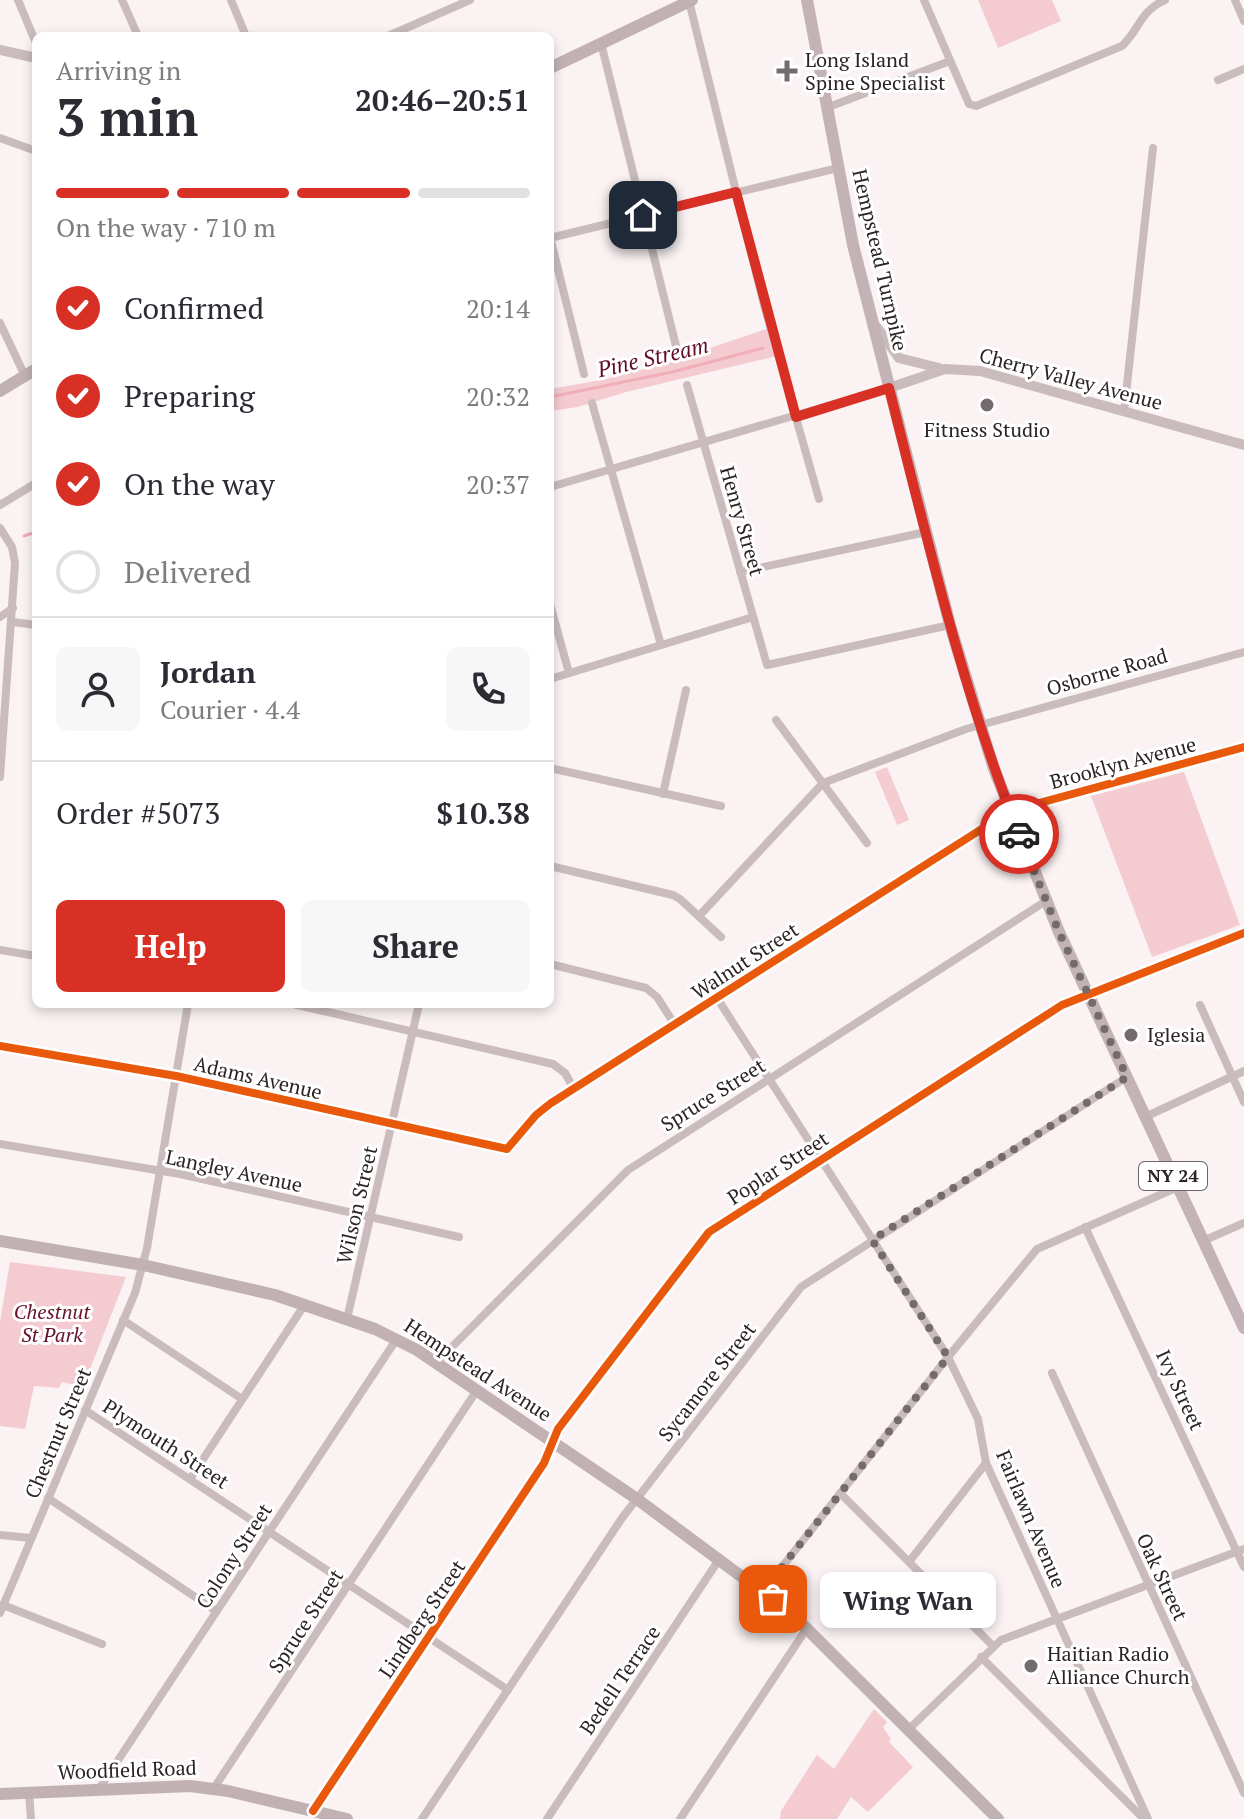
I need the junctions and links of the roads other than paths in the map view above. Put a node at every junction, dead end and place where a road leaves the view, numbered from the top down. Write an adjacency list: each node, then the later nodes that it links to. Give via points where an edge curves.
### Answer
1 (18, 0): 14 (street)
2 (122, 0): 11 (street)
3 (231, 0): 12 (street)
4 (470, 0): 13 (street)
5 (807, 0): 22 (main road, Hempstead Turnpike / NY 24)
6 (924, 0): 18 (street)
7 (1165, 0): 18 (street, via 1144,14 1122,46 984,105 969,104)
8 (1235, 0): 10 (street)
9 (690, 1): 15 (main road); 27 (street)
10 (1244, 21)
11 (136, 32)
12 (244, 32)
13 (397, 32)
14 (32, 33)
15 (601, 43): 19 (main road); 28 (street)
16 (0, 50): 17 (street)
17 (32, 57)
18 (950, 61): 22 (street)
19 (554, 66)
20 (1244, 69): 21 (street)
21 (1218, 80)
22 (826, 108): 26 (main road, Hempstead Turnpike / NY 24)
23 (0, 138): 25 (street)
24 (1153, 148): 41 (street)
25 (32, 150)
26 (838, 168): 27 (street); 31 (main road, Hempstead Turnpike / NY 24)
27 (736, 192): 28 (street); 42 (street)
28 (643, 215): 29 (street); 33 (street)
29 (554, 237)
30 (554, 254): 36 (street)
31 (874, 322): 34 (street, via 899,358); 38 (main road, Hempstead Turnpike / NY 24)
32 (0, 323): 35 (street)
33 (678, 354)
34 (945, 369): 38 (street, Cherry Valley Avenue); 41 (street, Cherry Valley Avenue, via 980,371)
35 (30, 372): 39 (main road)
36 (584, 374)
37 (687, 385): 43 (street, Henry Street)
38 (889, 388): 42 (street); 51 (main road, Hempstead Turnpike / NY 24)
39 (0, 391)
40 (592, 403): 45 (street)
41 (1124, 412): 44 (street, Cherry Valley Avenue)
42 (796, 417): 43 (street); 48 (street)
43 (704, 443): 45 (street); 52 (street, Henry Street)
44 (1244, 445)
45 (611, 470): 47 (street); 60 (street)
46 (32, 485): 49 (street)
47 (554, 486)
48 (819, 499)
49 (0, 505)
50 (0, 528): 53 (street, via 14,553)
51 (926, 532): 52 (street); 59 (main road, Hempstead Turnpike / NY 24)
52 (740, 572): 55 (street, Henry Street)
53 (13, 608): 54 (street); 57 (street)
54 (0, 617)
55 (753, 617): 59 (street, Henry Street, via 767,665); 60 (street)
56 (554, 619): 62 (street)
57 (13, 622): 58 (street); 68 (street)
58 (32, 624)
59 (950, 625): 66 (main road, Hempstead Turnpike / NY 24)
60 (661, 645): 62 (street)
61 (1244, 652): 66 (street, Osborne Road)
62 (569, 673): 63 (street)
63 (554, 678)
64 (686, 690): 72 (street)
65 (776, 720): 71 (street)
66 (980, 725): 71 (street, Osborne Road); 74 (main road, Hempstead Turnpike / NY 24)
67 (1244, 747): 74 (street, Brooklyn Avenue)
68 (1, 755): 70 (street)
69 (554, 769): 72 (street)
70 (0, 777)
71 (823, 783): 75 (street); 78 (street)
72 (663, 794): 73 (street)
73 (721, 806)
74 (1010, 811): 77 (main road, Hempstead Turnpike / NY 24); 85 (street, Walnut Street)
75 (867, 843)
76 (554, 867): 78 (street, via 673,895)
77 (1046, 901): 84 (main road, Hempstead Turnpike / NY 24); 97 (street, Spruce Street)
78 (699, 916): 80 (street)
79 (1244, 933): 84 (street, Poplar Street)
80 (721, 937)
81 (0, 950): 82 (street)
82 (32, 955)
83 (554, 965): 90 (street, via 646,988)
84 (1088, 995): 96 (main road, Hempstead Turnpike / NY 24); 104 (street, Poplar Street, via 1062,1005)
85 (717, 998): 90 (street, Walnut Street); 97 (street, Fairlawn Avenue)
86 (1200, 1005): 95 (street)
87 (187, 1008): 94 (street, Chestnut Street)
88 (310, 1008): 91 (street)
89 (418, 1008): 91 (street, Wilson Street)
90 (675, 1025): 98 (street, Walnut Street)
91 (413, 1032): 98 (street, via 553,1064); 101 (street, Wilson Street)
92 (0, 1046): 94 (street, Adams Avenue)
93 (1244, 1071): 95 (street)
94 (176, 1076): 101 (street, Adams Avenue); 105 (street, Chestnut Street)
95 (1232, 1076): 99 (street); 100 (street)
96 (1127, 1077): 100 (main road, Hempstead Turnpike / NY 24); 111 (street, Sycamore Street)
97 (769, 1078): 104 (street, Fairlawn Avenue); 121 (street, Spruce Street, via 628,1170)
98 (574, 1089): 103 (street, Walnut Street, via 536,1115)
99 (1244, 1102)
100 (1145, 1117): 106 (main road, Hempstead Turnpike / NY 24)
101 (391, 1125): 103 (street, Adams Avenue); 107 (street, Wilson Street)
102 (0, 1144): 105 (street, Langley Avenue)
103 (507, 1149)
104 (821, 1159): 111 (street, Fairlawn Avenue); 126 (street, Poplar Street, via 709,1232)
105 (160, 1171): 107 (street, Langley Avenue); 114 (street, Chestnut Street)
106 (1178, 1187): 109 (street); 113 (main road, Hempstead Turnpike / NY 24)
107 (370, 1218): 110 (street, Langley Avenue); 116 (street, Wilson Street)
108 (1244, 1223): 113 (street)
109 (1085, 1227): 120 (street, via 1037,1249); 135 (street, Ivy Street)
110 (459, 1237)
111 (872, 1240): 120 (street, Fairlawn Avenue); 131 (street, Sycamore Street, via 801,1287)
112 (0, 1241): 114 (main road, Hempstead Avenue)
113 (1203, 1241): 118 (main road, Hempstead Turnpike / NY 24)
114 (143, 1265): 115 (main road, Hempstead Avenue); 117 (street, Chestnut Street)
115 (305, 1304): 116 (main road, Hempstead Avenue); 124 (street)
116 (347, 1319): 119 (main road, Hempstead Avenue)
117 (123, 1320): 124 (street); 125 (street, Chestnut Street)
118 (1244, 1328)
119 (396, 1340): 121 (main road, Hempstead Avenue); 132 (street, Colony Street)
120 (948, 1357): 127 (street, Fairlawn Avenue, via 978,1419); 129 (street)
121 (436, 1363): 123 (main road, Hempstead Avenue)
122 (1052, 1373): 139 (street, Oak Street)
123 (477, 1390): 126 (main road, Hempstead Avenue); 140 (street, Spruce Street)
124 (242, 1399): 128 (street)
125 (85, 1410): 128 (street, Plymouth Street); 130 (street, Chestnut Street)
126 (552, 1442): 131 (main road, Hempstead Avenue); 146 (street, Lindberg Street, via 544,1463)
127 (986, 1463): 137 (street); 144 (street, Fairlawn Avenue)
128 (190, 1479): 132 (street, Plymouth Street)
129 (840, 1493): 137 (street); 141 (street)
130 (48, 1498): 134 (street, Chestnut Street); 143 (street)
131 (637, 1499): 136 (main road, Hempstead Avenue); 150 (street, Sycamore Street)
132 (269, 1532): 140 (street, Plymouth Street); 143 (street, Colony Street)
133 (0, 1535): 134 (street)
134 (31, 1538): 142 (street, Chestnut Street)
135 (1241, 1551): 138 (street, Ivy Street); 139 (street)
136 (720, 1558): 141 (main road, Hempstead Avenue); 161 (street, Bedell Terrace)
137 (909, 1562): 148 (street)
138 (1244, 1567)
139 (1148, 1583): 144 (street); 155 (street, Oak Street)
140 (349, 1585): 146 (street, Plymouth Street); 152 (street, Spruce Street)
141 (763, 1591): 145 (main road, Hempstead Avenue)
142 (2, 1609): 147 (street)
143 (216, 1611): 153 (street, Colony Street)
144 (1056, 1618): 148 (street); 164 (street, Fairlawn Avenue)
145 (808, 1627): 151 (main road, Hempstead Avenue); 162 (street)
146 (429, 1637): 150 (street, Plymouth Street); 157 (street, Lindberg Street)
147 (102, 1644)
148 (992, 1645): 149 (street)
149 (981, 1657): 151 (street); 164 (street)
150 (508, 1690): 160 (street, Sycamore Street)
151 (909, 1729): 163 (main road, Hempstead Avenue)
152 (214, 1788): 153 (main road, Woodfield Road); 157 (main road, Woodfield Road)
153 (99, 1789): 154 (main road, Woodfield Road)
154 (29, 1793): 156 (main road, Woodfield Road); 158 (street)
155 (1244, 1793)
156 (0, 1794)
157 (305, 1813): 159 (main road, Woodfield Road)
158 (31, 1819)
159 (347, 1819)
160 (422, 1819)
161 (547, 1819)
162 (680, 1819)
163 (998, 1819)
164 (1146, 1819)

